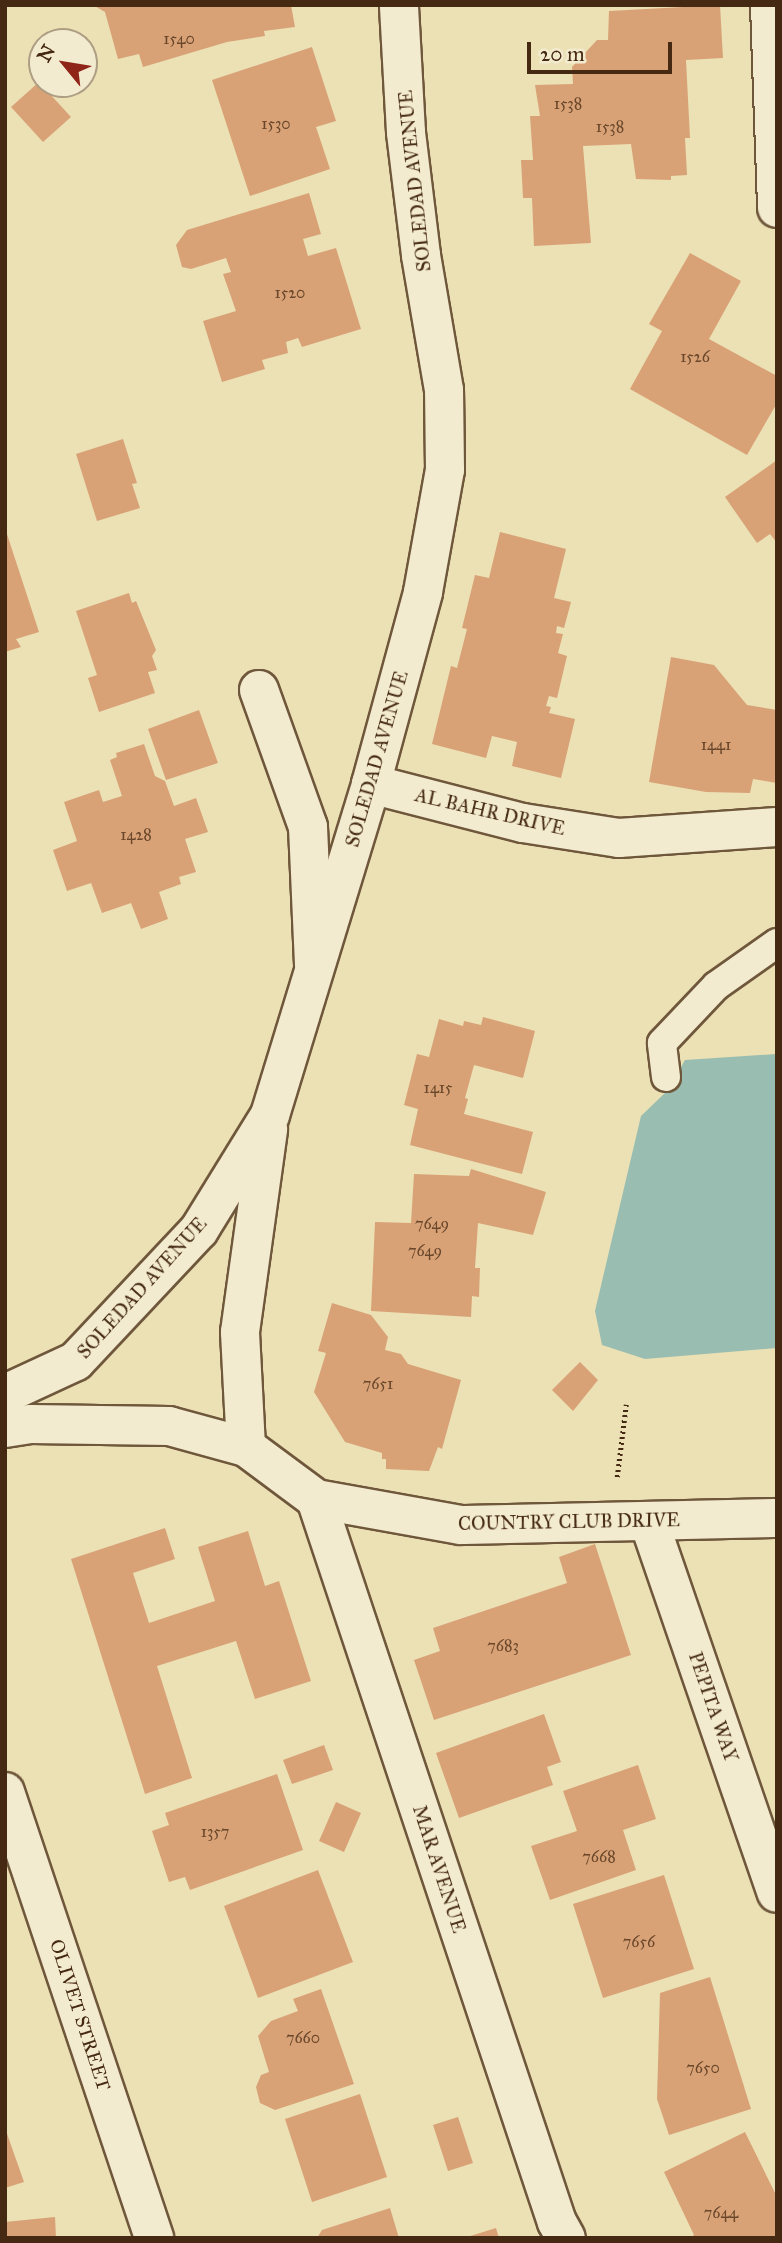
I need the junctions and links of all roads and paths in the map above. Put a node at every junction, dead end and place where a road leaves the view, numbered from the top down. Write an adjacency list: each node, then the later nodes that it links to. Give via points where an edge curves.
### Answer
1 (399, 5): 5 (street, SOLEDAD AVENUE, via 408,145 444,390 445,470 424,592)
2 (771, 5): 3 (street)
3 (777, 208)
4 (259, 690): 8 (street, via 309,827)
5 (371, 785): 6 (street, AL BAHR DRIVE, via 523,823 619,838); 8 (street, SOLEDAD AVENUE)
6 (777, 827)
7 (777, 943): 9 (lane, via 716,986 662,1043)
8 (314, 967): 10 (street, SOLEDAD AVENUE)
9 (666, 1077)
10 (270, 1115): 11 (street, SOLEDAD AVENUE, via 199,1230 76,1361); 14 (street, via 240,1332)
11 (5, 1394)
12 (626, 1405): 17 (path)
13 (5, 1428): 14 (street, COUNTRY CLUB DRIVE, via 31,1424 169,1426)
14 (246, 1447): 15 (street, COUNTRY CLUB DRIVE)
15 (316, 1499): 17 (street, COUNTRY CLUB DRIVE, via 461,1525); 21 (street, MAR AVENUE)
16 (777, 1518): 17 (street, COUNTRY CLUB DRIVE)
17 (631, 1522): 19 (street, PEPITA WAY)
18 (5, 1792): 20 (street, OLIVET STREET)
19 (777, 1893)
20 (154, 2238)
21 (566, 2238)

